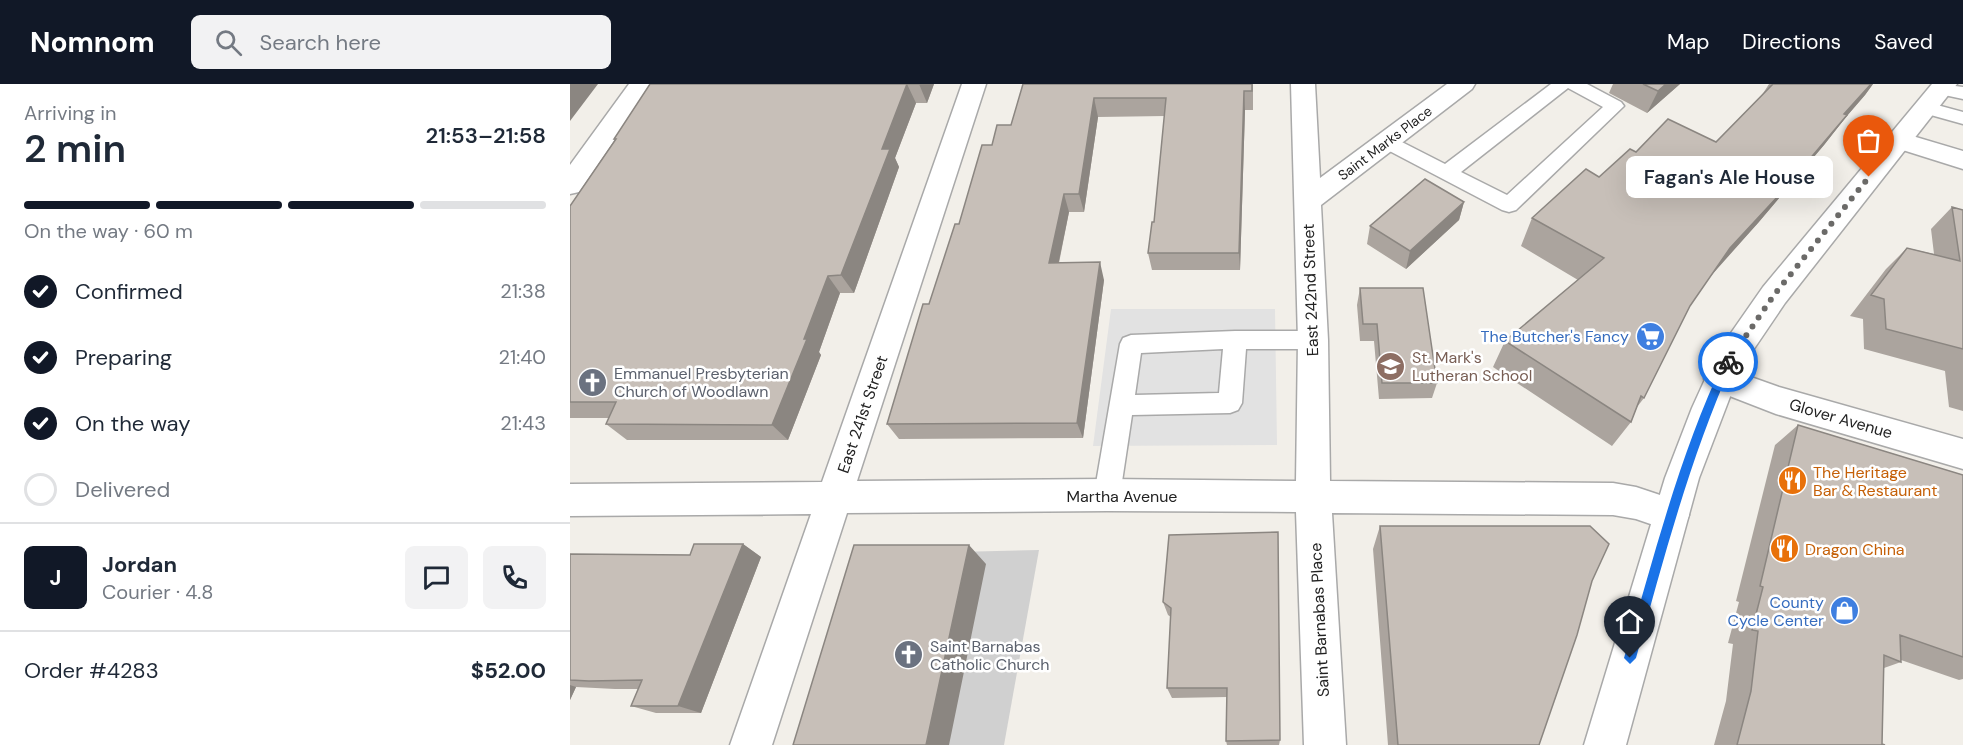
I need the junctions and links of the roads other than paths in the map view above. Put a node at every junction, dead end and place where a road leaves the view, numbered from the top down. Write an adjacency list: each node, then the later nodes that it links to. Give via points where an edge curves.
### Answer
1 (641, 84): 13 (street)
2 (974, 84): 22 (street, East 241st Street)
3 (1303, 84): 14 (street, East 242nd Street)
4 (1463, 84): 10 (street, Saint Marks Place)
5 (1562, 84): 12 (lane)
6 (1574, 84): 12 (lane, via 1615,106 1509,205)
7 (1944, 94): 8 (lane); 9 (street)
8 (1963, 118)
9 (1899, 140): 11 (street); 17 (street, via 1774,295)
10 (1387, 142): 12 (lane); 14 (street, Saint Marks Place)
11 (1963, 160)
12 (1448, 172)
13 (570, 185)
14 (1307, 202): 16 (street, East 242nd Street)
15 (1235, 340): 16 (lane); 18 (lane, via 1131,344); 18 (lane, via 1230,403)
16 (1313, 340): 21 (street, East 242nd Street)
17 (1720, 379): 19 (street, Glover Avenue, via 1776,400); 24 (street)
18 (1121, 405): 20 (lane)
19 (1963, 454)
20 (1107, 495): 21 (street, Martha Avenue); 22 (street, Martha Avenue)
21 (1313, 496): 24 (street, Martha Avenue, via 1613,499 1636,502); 26 (street, Saint Barnabas Place)
22 (834, 498): 23 (street, Martha Avenue); 25 (street, East 241st Street)
23 (570, 500)
24 (1671, 515): 27 (street)
25 (751, 745)
26 (1325, 745)
27 (1605, 745)

